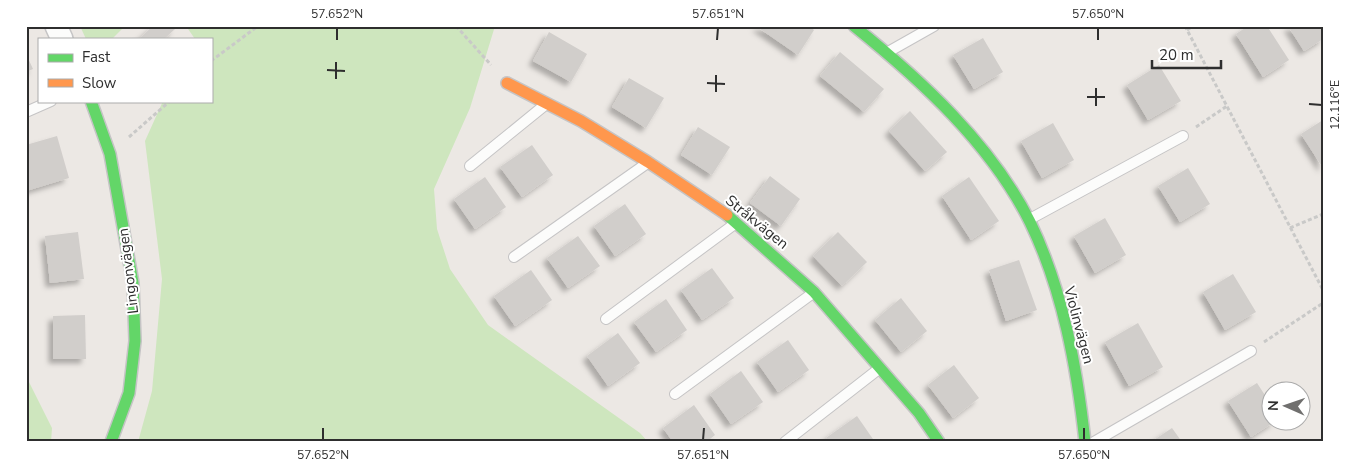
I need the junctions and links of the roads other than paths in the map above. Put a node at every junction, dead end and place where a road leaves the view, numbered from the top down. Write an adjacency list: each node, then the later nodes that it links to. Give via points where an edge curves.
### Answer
1 (56, 26): 4 (street)
2 (854, 26): 5 (street, Violinvägen)
3 (934, 26): 5 (lane)
4 (62, 38)
5 (887, 52): 14 (street, Violinvägen, via 961,124)
6 (507, 83): 9 (street, Stråkvägen)
7 (49, 102): 10 (lane)
8 (91, 102): 22 (street, Lingonvägen, via 110,154 133,283 135,341 129,393)
9 (547, 103): 12 (street, Stråkvägen); 13 (lane)
10 (26, 112)
11 (1183, 136): 14 (lane)
12 (648, 162): 15 (street, Stråkvägen); 16 (lane)
13 (470, 166)
14 (1028, 220): 25 (street, Violinvägen, via 1049,271 1070,338)
15 (737, 222): 17 (street, Stråkvägen); 18 (lane)
16 (514, 257)
17 (814, 292): 20 (street, Stråkvägen); 21 (lane)
18 (606, 318)
19 (1250, 351): 26 (lane)
20 (881, 368): 23 (lane); 24 (street, Stråkvägen)
21 (675, 394)
22 (111, 442)
23 (785, 442)
24 (939, 442)
25 (1086, 442)
26 (1094, 442)

